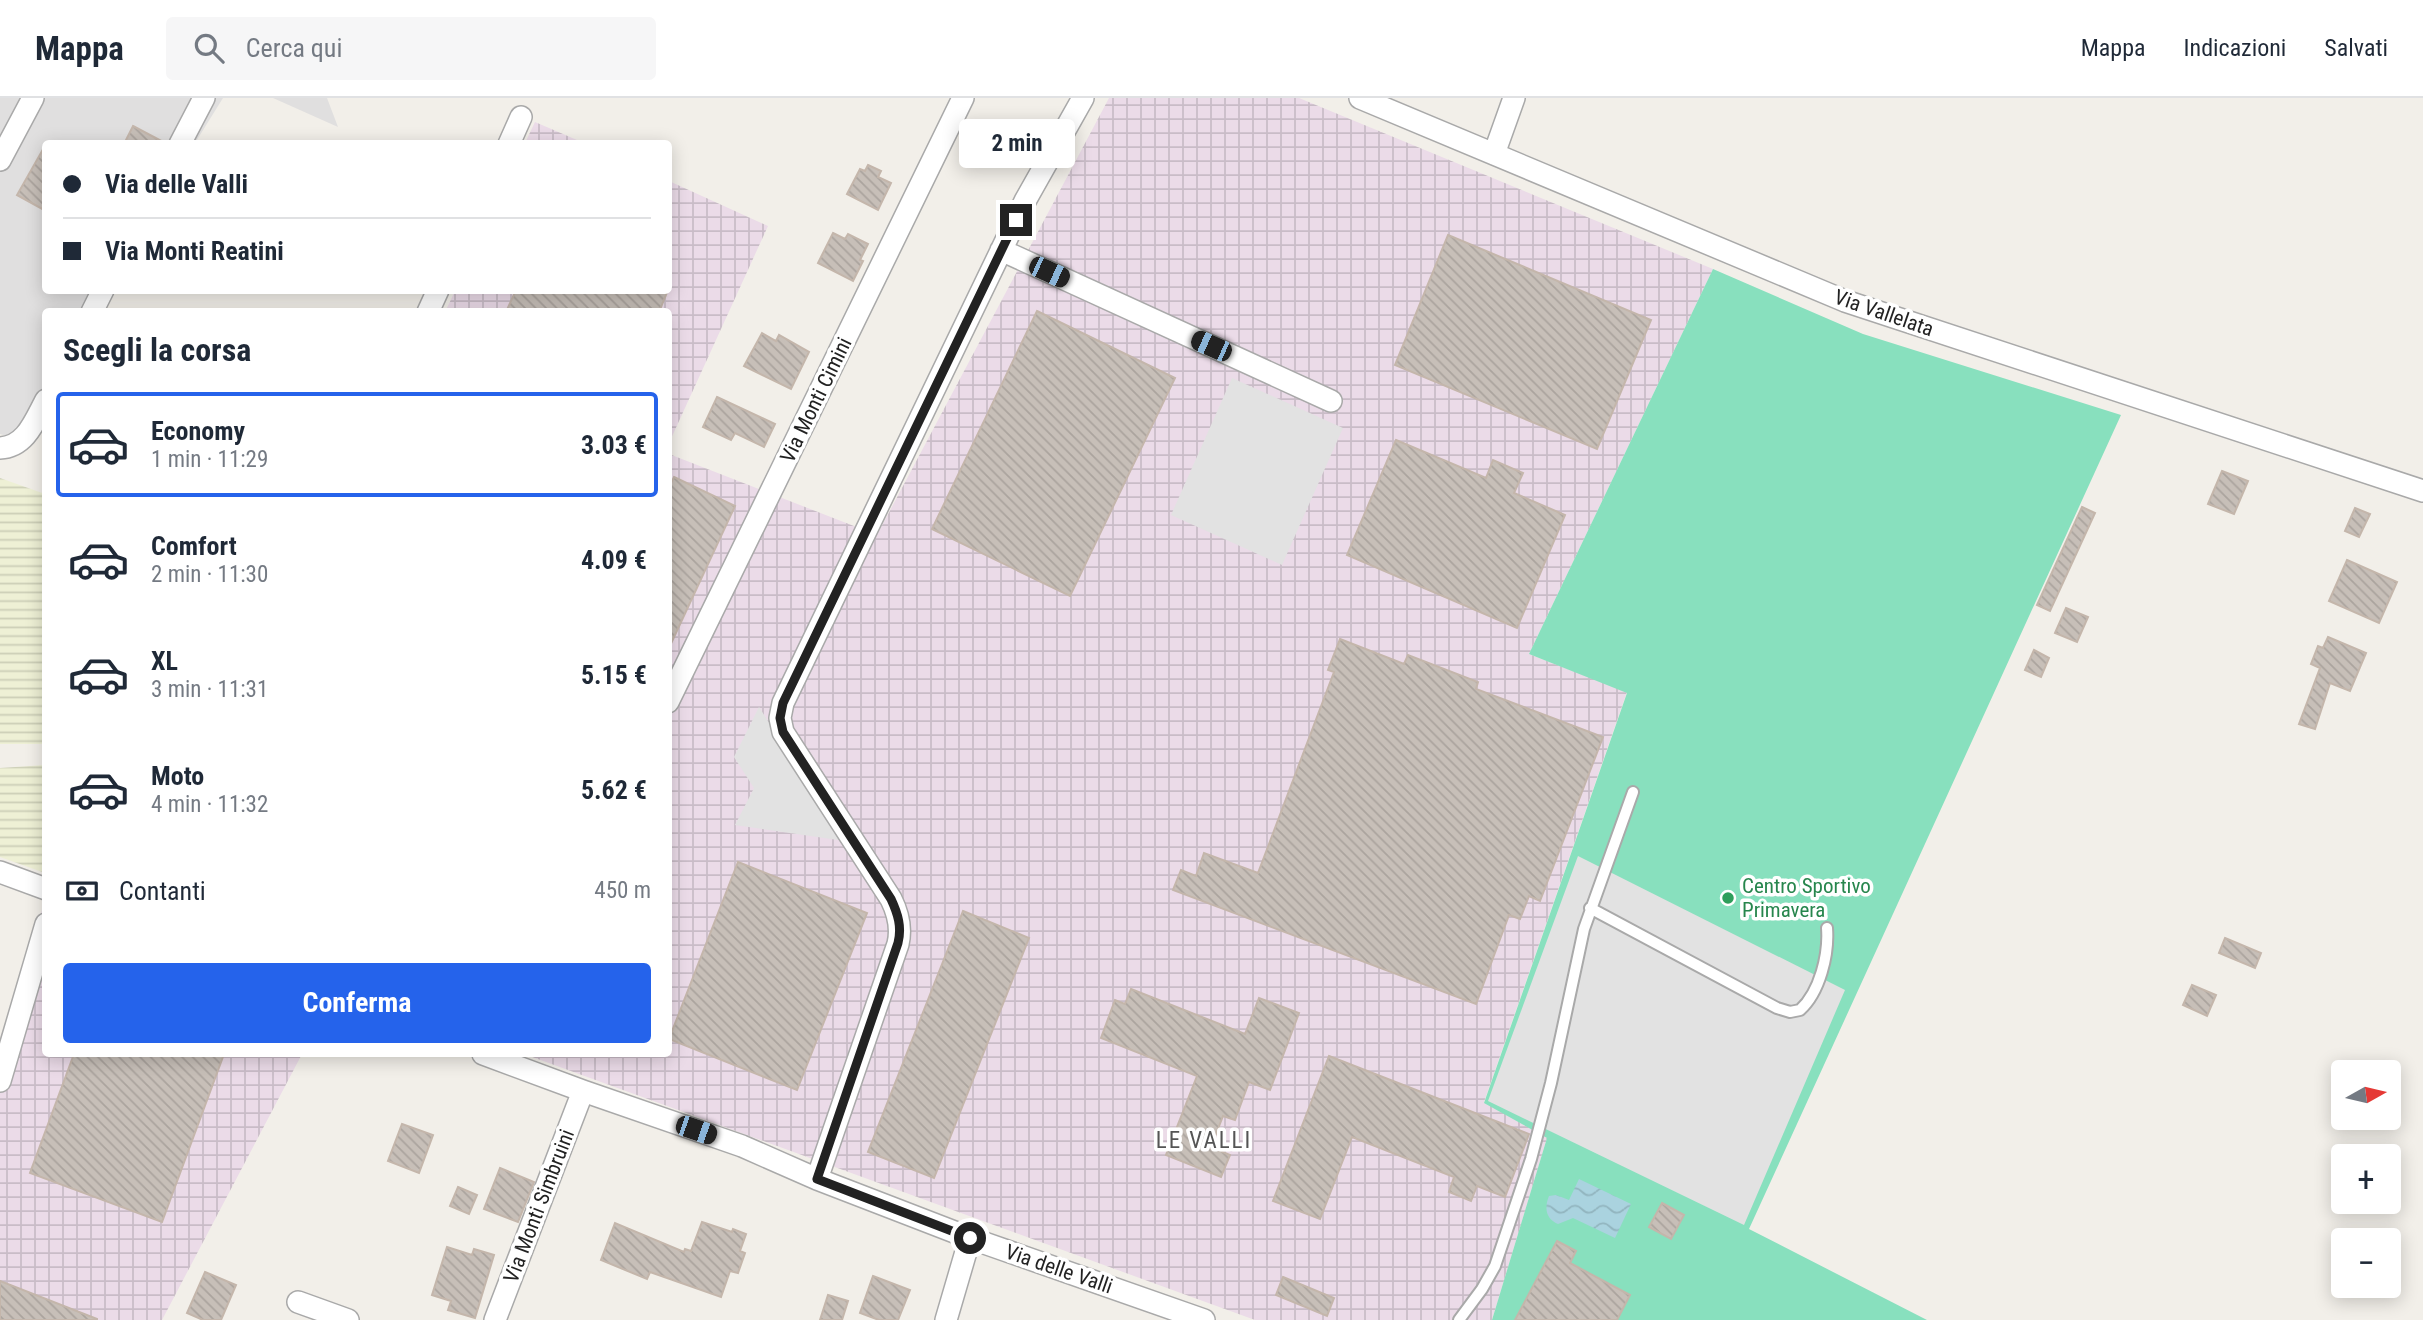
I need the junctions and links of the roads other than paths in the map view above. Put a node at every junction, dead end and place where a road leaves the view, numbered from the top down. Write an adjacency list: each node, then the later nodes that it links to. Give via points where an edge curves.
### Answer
1 (33, 98): 11 (street)
2 (204, 98): 8 (street)
3 (963, 98): 17 (street, Via Monti Cimini)
4 (1083, 98): 12 (street)
5 (1360, 98): 10 (street, Via Vallelata)
6 (1514, 98): 10 (street)
7 (522, 117): 9 (street)
8 (182, 140)
9 (511, 140)
10 (1494, 154): 16 (street, Via Vallelata, via 1845,301)
11 (0, 160)
12 (1001, 250): 13 (street); 27 (street, via 781,711 783,732 891,899 900,930)
13 (1331, 401)
14 (42, 407): 15 (street, via 20,441)
15 (0, 447)
16 (2423, 491)
17 (672, 694)
18 (1633, 792): 21 (lane)
19 (0, 872): 20 (street)
20 (42, 888)
21 (1590, 908): 22 (lane, via 1790,1012 1805,1006 1824,966); 34 (lane, via 1531,1159 1495,1266)
22 (1827, 928)
23 (42, 938): 25 (street)
24 (491, 1057): 26 (street, Via delle Valli)
25 (0, 1081)
26 (583, 1091): 27 (street, Via delle Valli, via 742,1146); 31 (street, Via Monti Simbruini)
27 (817, 1179): 28 (street, Via delle Valli)
28 (970, 1238): 32 (street); 33 (street, Via delle Valli)
29 (298, 1302): 30 (street)
30 (348, 1320)
31 (495, 1320)
32 (946, 1320)
33 (1204, 1320)
34 (1459, 1320)

